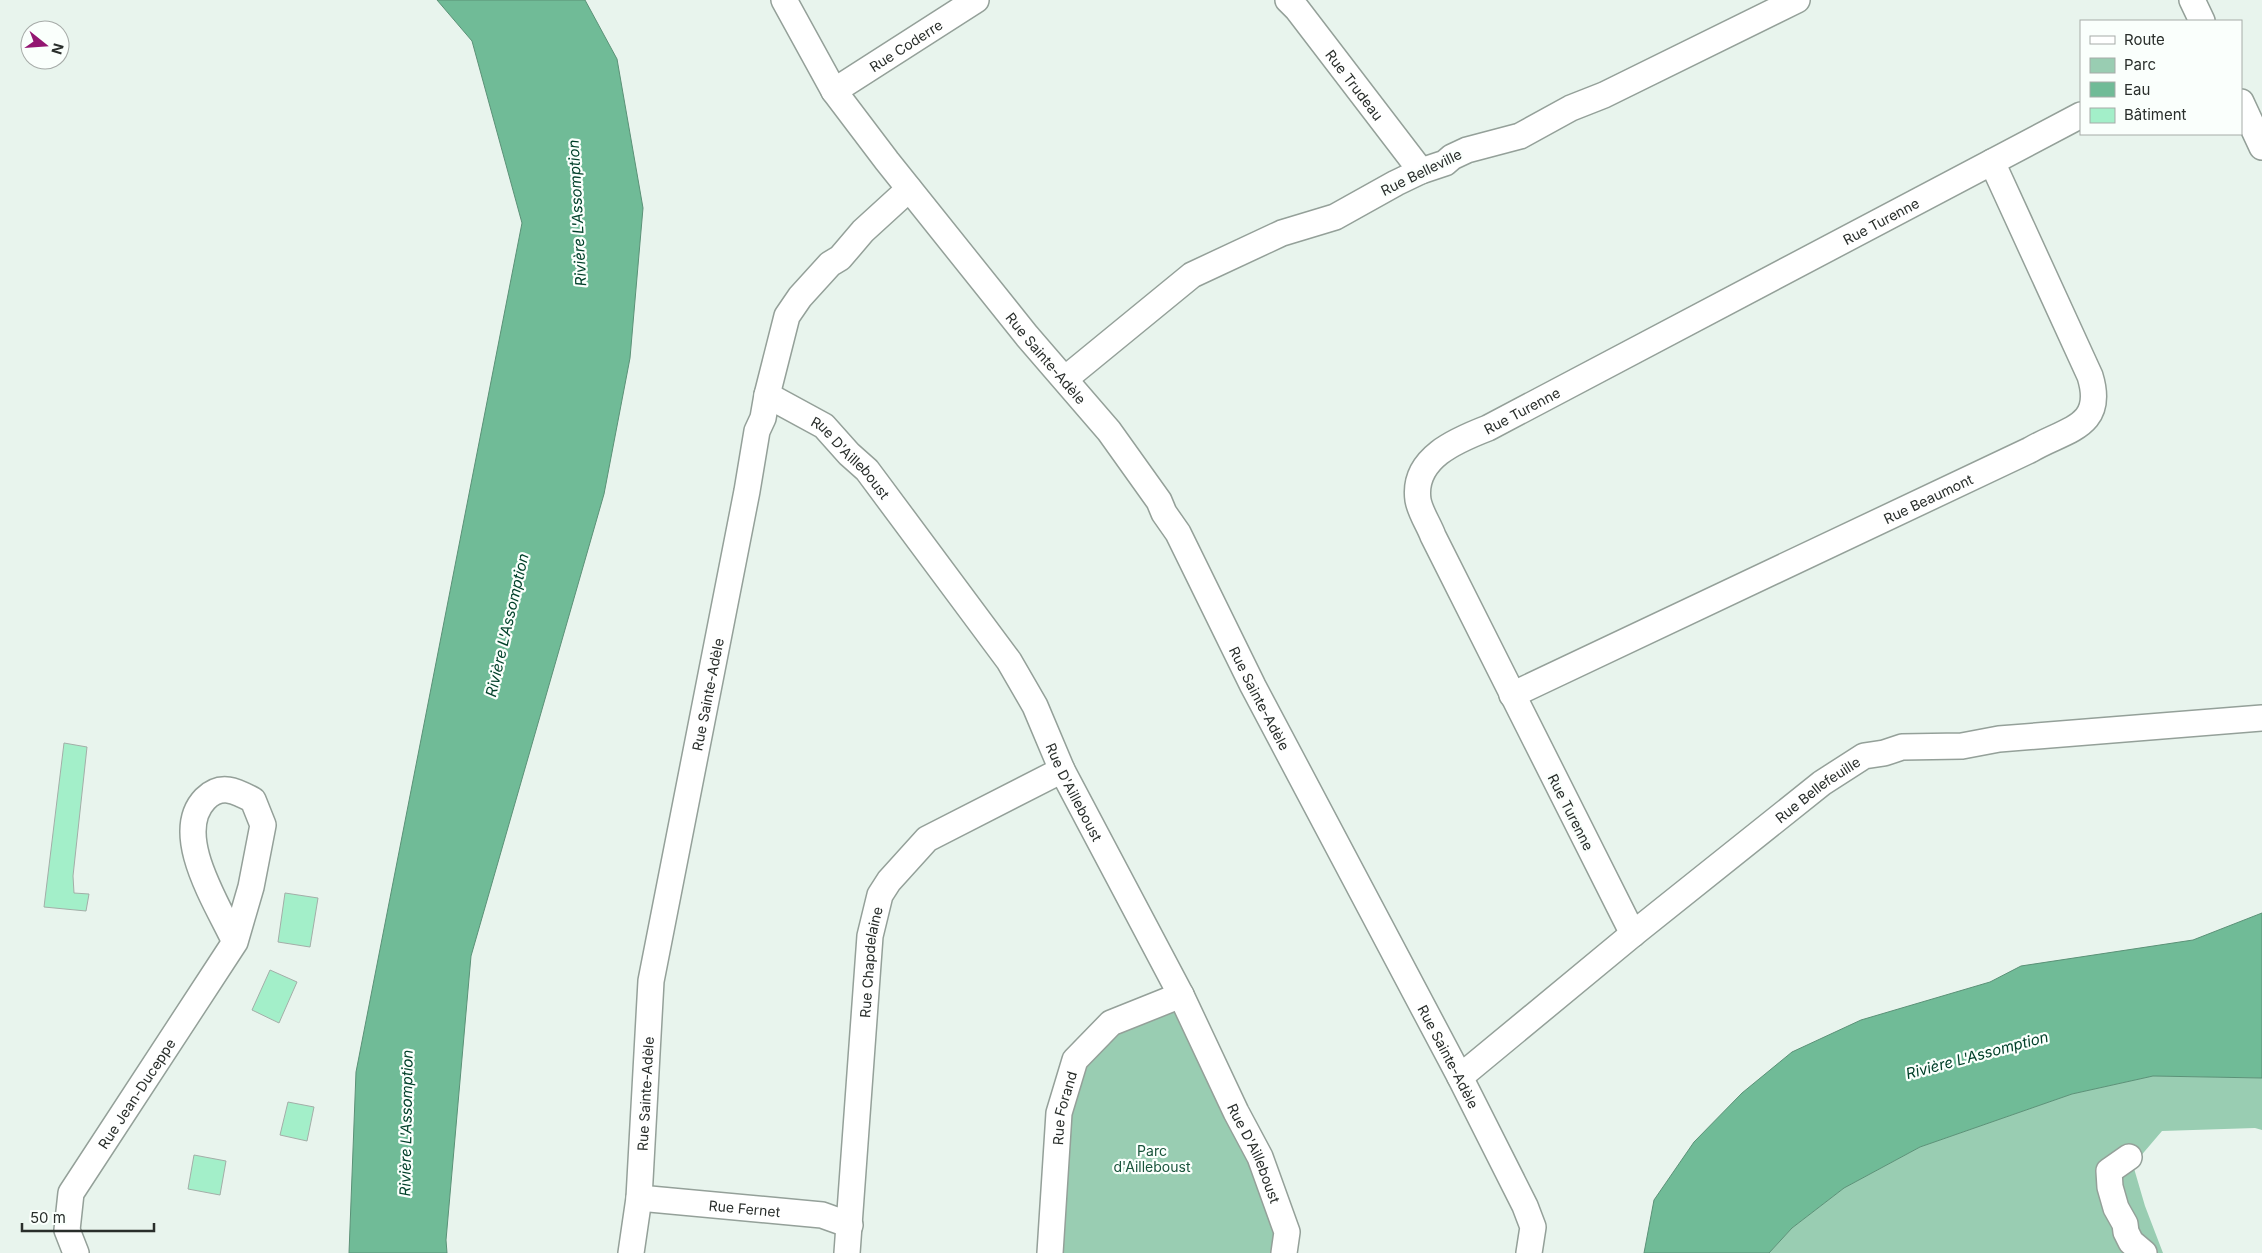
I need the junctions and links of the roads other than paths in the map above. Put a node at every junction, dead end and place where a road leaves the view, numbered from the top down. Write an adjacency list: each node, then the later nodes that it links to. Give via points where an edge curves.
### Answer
1 (784, 0): 7 (street, Rue Sainte-Adèle)
2 (976, 0): 7 (street, Rue Coderre)
3 (1797, 0): 12 (street, Rue Belleville, via 1604,95 1570,108 1532,131 1467,150)
4 (2192, 0): 6 (street)
5 (1301, 3): 12 (street, Rue Trudeau)
6 (2202, 20)
7 (834, 90): 13 (street, Rue Sainte-Adèle)
8 (2242, 104): 10 (street)
9 (2080, 116): 11 (street, Rue Turenne)
10 (2262, 147)
11 (1992, 162): 16 (street, Rue Turenne, via 1488,428 1467,436 1428,461 1420,479 1418,500); 16 (street, Rue Beaumont, via 2095,390 2092,412 2084,423)
12 (1421, 171): 14 (street, Rue Belleville, via 1335,217 1282,233 1192,275)
13 (910, 189): 14 (street, Rue Sainte-Adèle); 15 (street, Rue Sainte-Adèle, via 830,264 800,297 787,316)
14 (1065, 379): 22 (street, Rue Sainte-Adèle, via 1109,431 1178,533 1253,686)
15 (766, 395): 18 (street, Rue D'Ailleboust, via 824,426 867,470 1009,661 1035,706); 24 (street, Rue Sainte-Adèle, via 651,981)
16 (1512, 696): 19 (street, Rue Turenne)
17 (2262, 718): 19 (street, Rue Bellefeuille, via 1999,739 1962,746 1902,747 1864,756 1822,783)
18 (1062, 770): 21 (street, Rue D'Ailleboust); 25 (street, Rue Chapdelaine, via 927,839 880,895 870,936)
19 (1633, 934): 22 (street, Rue Bellefeuille)
20 (235, 942): 20 (street, Rue Jean-Duceppe, via 251,887 263,825 253,800 233,790 212,792 198,806 191,829 196,856); 26 (street, Rue Jean-Duceppe, via 71,1193 67,1230)
21 (1182, 995): 29 (street, Rue Forand, via 1112,1023 1075,1060 1058,1113); 30 (street, Rue D'Ailleboust, via 1260,1156 1287,1232)
22 (1460, 1077): 31 (street, Rue Sainte-Adèle, via 1525,1206 1533,1227)
23 (2129, 1157): 32 (street, via 2109,1171 2110,1187 2126,1232)
24 (639, 1198): 25 (street, Rue Fernet, via 822,1215); 27 (street, Rue Sainte-Adèle)
25 (850, 1225): 28 (street, Rue Chapdelaine)
26 (76, 1253)
27 (631, 1253)
28 (847, 1253)
29 (1050, 1253)
30 (1284, 1253)
31 (1529, 1253)
32 (2144, 1253)

